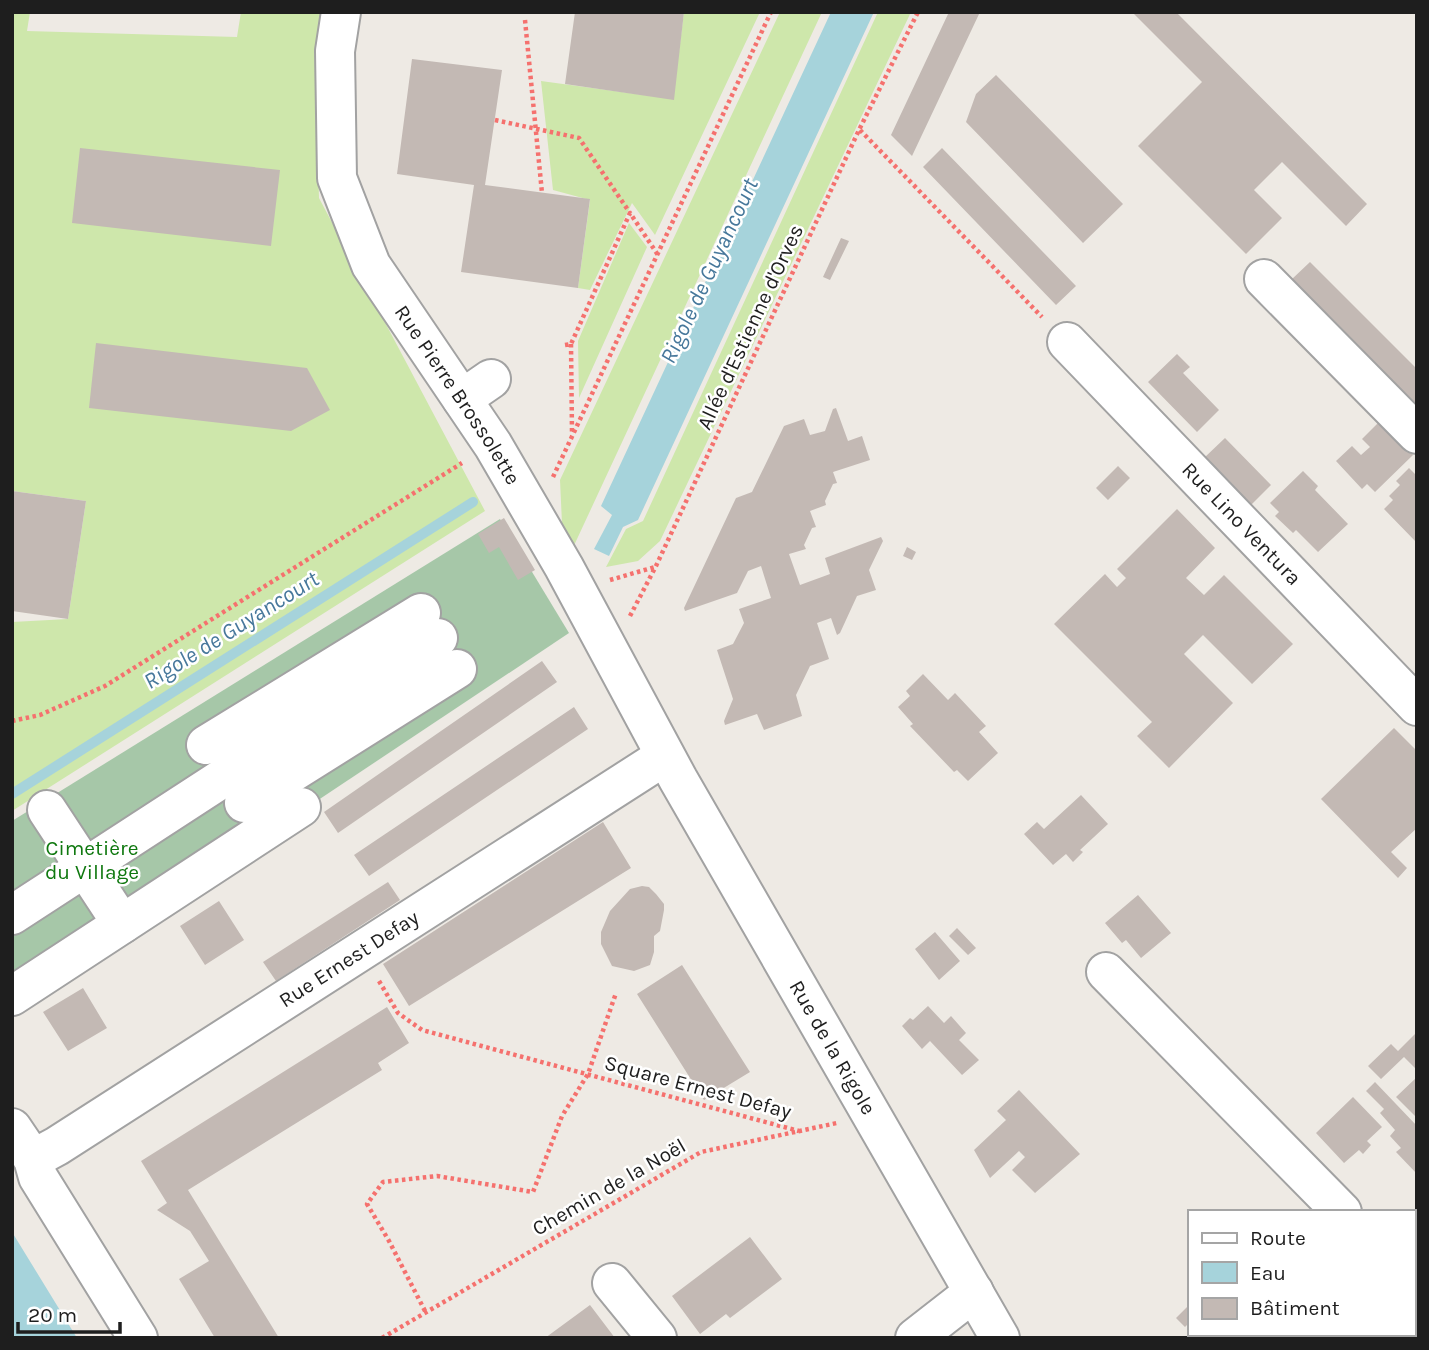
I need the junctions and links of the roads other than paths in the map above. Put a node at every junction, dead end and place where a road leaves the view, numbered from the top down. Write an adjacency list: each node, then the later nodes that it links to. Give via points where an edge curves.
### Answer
1 (341, 12): 7 (street, Rue Pierre Brossolette, via 335,51 337,178 371,265 476,389 493,444)
2 (1264, 279): 4 (street)
3 (1067, 342): 6 (street, Rue Lino Ventura)
4 (1417, 434)
5 (338, 704): 5 (street, via 439,640); 8 (street); 8 (street)
6 (1417, 706)
7 (665, 756): 16 (street, Rue Ernest Defay, via 57,1146); 19 (street, Rue de la Rigole)
8 (226, 776): 9 (street); 11 (street); 13 (street)
9 (301, 807)
10 (47, 810): 11 (street)
11 (85, 867): 12 (street); 13 (street)
12 (12, 915)
13 (122, 925): 15 (street)
14 (1107, 972): 17 (street)
15 (12, 996)
16 (23, 1143): 20 (street, via 38,1177)
17 (1340, 1210)
18 (612, 1283): 21 (street)
19 (974, 1292): 22 (street); 23 (street, Rue de la Rigole)
20 (138, 1338)
21 (657, 1338)
22 (915, 1338)
23 (1000, 1338)

